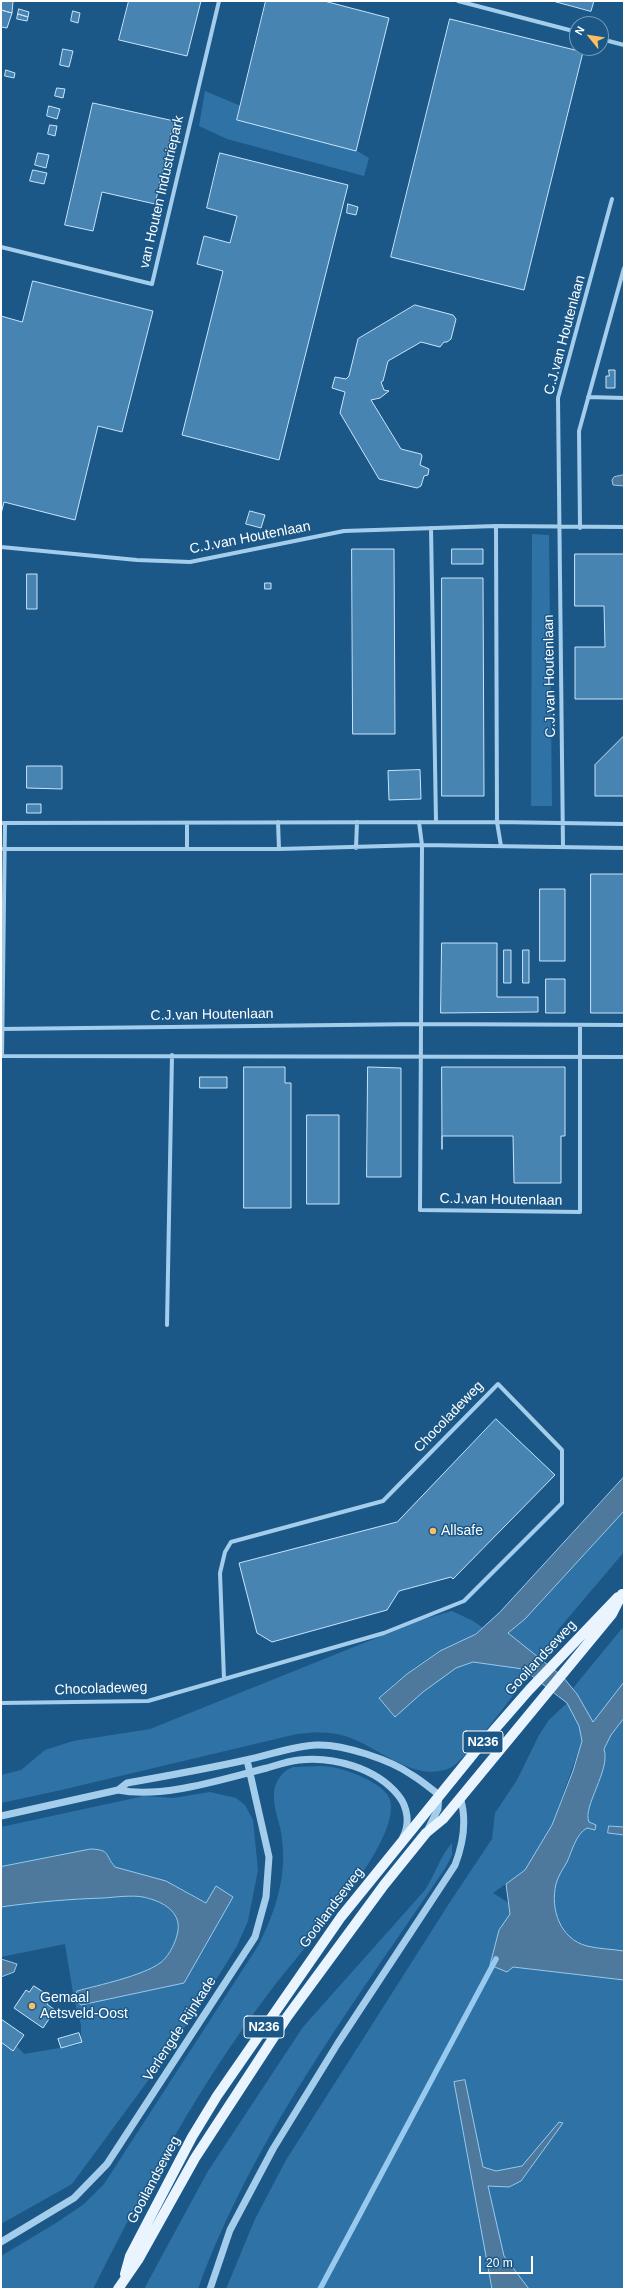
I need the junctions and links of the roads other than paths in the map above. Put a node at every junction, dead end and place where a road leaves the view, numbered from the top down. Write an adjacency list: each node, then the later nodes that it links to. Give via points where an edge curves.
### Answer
1 (219, 1): 8 (street, van Houten Industriepark, via 152,284)
2 (458, 1): 3 (street)
3 (465, 2): 4 (street)
4 (569, 30)
5 (609, 41): 6 (street)
6 (624, 45)
7 (612, 199): 13 (street, C.J.van Houtenlaan, via 558,398)
8 (1, 247)
9 (624, 268): 10 (street)
10 (588, 397): 11 (street); 15 (street, via 579,431)
11 (624, 398)
12 (496, 526): 13 (street, C.J.van Houtenlaan); 14 (street, C.J.van Houtenlaan); 22 (street)
13 (558, 527): 15 (street, C.J.van Houtenlaan); 25 (street, C.J.van Houtenlaan)
14 (431, 528): 17 (street, C.J.van Houtenlaan, via 344,531 190,562 137,560); 21 (street)
15 (580, 528): 16 (street, C.J.van Houtenlaan)
16 (624, 528)
17 (1, 547)
18 (278, 822): 19 (street); 24 (street); 34 (street)
19 (357, 822): 20 (street); 31 (street)
20 (419, 822): 21 (street); 27 (street, C.J.van Houtenlaan)
21 (436, 822): 22 (street)
22 (497, 822): 25 (street); 28 (street)
23 (3, 823): 24 (street); 33 (street)
24 (187, 823): 30 (street)
25 (563, 824): 26 (street); 29 (street, C.J.van Houtenlaan)
26 (624, 824)
27 (422, 845): 28 (street); 31 (street); 35 (street, C.J.van Houtenlaan)
28 (501, 846): 29 (street)
29 (563, 847): 32 (street)
30 (187, 848): 33 (street); 34 (street)
31 (356, 848): 34 (street)
32 (624, 848)
33 (3, 849): 38 (street)
34 (279, 849)
35 (422, 1024): 36 (street, C.J.van Houtenlaan); 38 (street, C.J.van Houtenlaan); 43 (street, C.J.van Houtenlaan)
36 (580, 1025): 37 (street, C.J.van Houtenlaan); 41 (street, C.J.van Houtenlaan)
37 (624, 1025)
38 (2, 1029): 40 (street)
39 (172, 1055): 40 (street); 43 (street); 44 (street)
40 (2, 1056)
41 (580, 1057): 42 (street); 43 (street); 43 (street, C.J.van Houtenlaan, via 580,1212 420,1210)
42 (624, 1057)
43 (421, 1058)
44 (167, 1325)
45 (623, 1593): 51 (main road, Gooilandseweg / N236, via 529,1690); 52 (main road, Gooilandseweg / N236, via 612,1614)
46 (224, 1679): 46 (street, Chocoladeweg, via 220,1572 225,1552 231,1542 383,1500 498,1384 562,1450 562,1503 464,1601 384,1633); 47 (street, Chocoladeweg, via 148,1701)
47 (1, 1703)
48 (248, 1760): 49 (street, Verlengde Rijnkade); 50 (street, via 127,1783); 51 (street, via 282,1750 318,1745 340,1747 398,1766)
49 (250, 1772): 50 (street, via 180,1788 129,1792); 55 (street, via 299,1760 325,1760 375,1775 390,1784 406,1808 406,1832); 56 (street, Verlengde Rijnkade, via 269,1856 266,1897 255,1937 107,2164 74,2198)
50 (118, 1790): 53 (street)
51 (438, 1795): 54 (street, via 438,1809); 55 (main road, Gooilandseweg / N236)
52 (460, 1797): 54 (main road, Gooilandseweg / N236, via 444,1819); 59 (street, via 463,1806 463,1846 455,1865 272,2149 230,2230)
53 (1, 1816)
54 (426, 1833): 57 (main road, Gooilandseweg / N236, via 337,1946 271,2040 195,2158 138,2260)
55 (400, 1843): 57 (main road, Gooilandseweg / N236, via 341,1917 217,2096 192,2136 149,2217 130,2256)
56 (1, 2242)
57 (123, 2280): 58 (main road, Gooilandseweg / N236)
58 (118, 2289)
59 (210, 2289)

